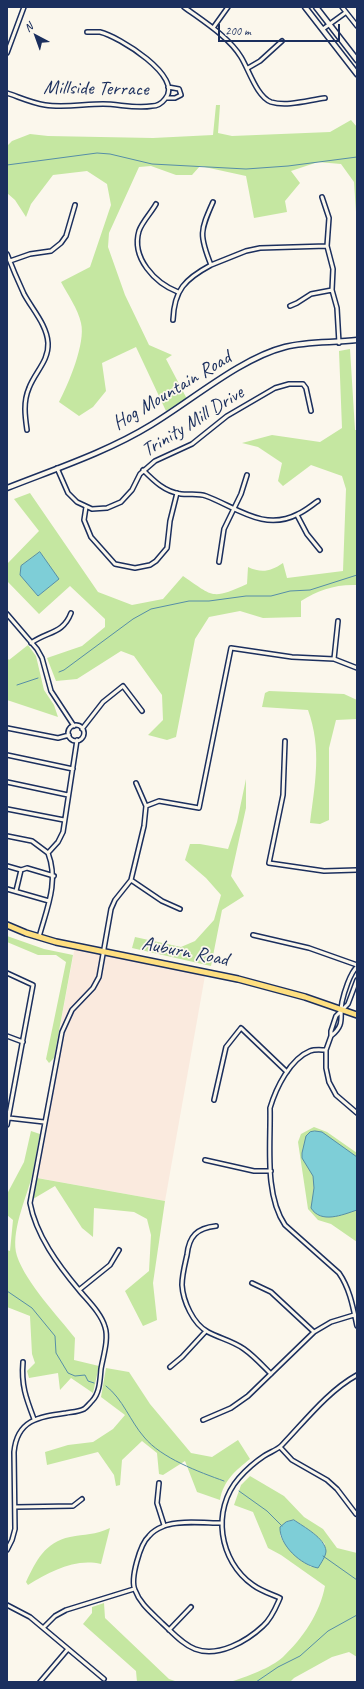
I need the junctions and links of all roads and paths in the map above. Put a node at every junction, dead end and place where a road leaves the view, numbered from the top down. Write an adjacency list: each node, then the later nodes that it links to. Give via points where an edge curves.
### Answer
1 (22, 7): 14 (street)
2 (184, 7): 10 (street)
3 (228, 7): 10 (street)
4 (305, 7): 11 (street)
5 (316, 7): 8 (street)
6 (342, 7): 7 (street)
7 (345, 13): 8 (street); 9 (street)
8 (329, 24): 11 (street); 15 (street)
9 (357, 26)
10 (212, 28): 16 (street, via 238,52)
11 (323, 29): 17 (street)
12 (88, 32): 18 (street, Millside Terrace, via 100,32 132,47 161,73)
13 (282, 41): 16 (street, via 260,62)
14 (7, 53)
15 (357, 60)
16 (248, 68): 21 (street, via 261,95 269,101 280,104)
17 (357, 74)
18 (168, 87): 20 (street, Millside Terrace); 20 (street, via 179,89 181,95)
19 (7, 93): 20 (street, Millside Terrace, via 51,106 153,106)
20 (166, 98)
21 (325, 98)
22 (322, 197): 26 (street, via 329,218)
23 (213, 202): 29 (street, via 202,229 202,240)
24 (156, 204): 31 (street, via 140,229 138,246 148,271 158,281)
25 (75, 205): 28 (street, via 66,236 61,243 51,251 30,254)
26 (327, 246): 29 (street, via 260,248); 30 (street, via 333,269)
27 (7, 254): 28 (street)
28 (10, 262): 37 (street, via 24,294 46,332 48,343 42,366 26,395 24,411)
29 (211, 265): 31 (street, via 186,281)
30 (332, 290): 32 (street, via 311,294); 35 (street, via 337,308)
31 (178, 292): 33 (street)
32 (290, 306)
33 (173, 320)
34 (357, 340): 35 (street, Hog Mountain Road)
35 (339, 343): 38 (street, Hog Mountain Road, via 296,345 270,352 150,426)
36 (311, 411): 39 (street, Trinity Mill Drive, via 303,384 282,385 227,416 192,444 155,461)
37 (27, 430)
38 (58, 468): 41 (street, Hog Mountain Road); 44 (street, via 68,493)
39 (143, 470): 42 (street, via 160,486); 44 (street, Trinity Mill Drive, via 132,490 121,502 107,508)
40 (247, 475): 45 (street)
41 (7, 488)
42 (177, 493): 44 (street, via 167,548 150,565 135,568 115,564 91,537 84,520); 45 (street, via 204,495)
43 (318, 501): 46 (street)
44 (86, 507)
45 (234, 509): 46 (street, via 262,520 277,520); 48 (street, via 224,529)
46 (297, 515): 47 (street, via 307,534)
47 (320, 550)
48 (219, 562)
49 (7, 614): 52 (street)
50 (71, 614): 52 (street, via 67,624)
51 (338, 621): 53 (street)
52 (31, 643): 56 (street, via 42,658 51,692)
53 (334, 659): 54 (street); 67 (street, via 292,657 231,648 199,808 160,801)
54 (357, 668)
55 (142, 711): 58 (street, via 123,686 103,702)
56 (74, 726): 58 (street, via 80,726); 59 (street, via 69,730)
57 (7, 728): 59 (street, via 58,738)
58 (82, 729): 60 (street, via 82,737)
59 (69, 736): 60 (street)
60 (77, 740): 63 (street)
61 (285, 741): 74 (street, via 283,795 269,863 324,872)
62 (7, 755): 63 (street)
63 (73, 769): 66 (street)
64 (7, 782): 66 (street)
65 (136, 783): 67 (street)
66 (68, 795): 69 (street)
67 (146, 806): 76 (street, via 144,826)
68 (7, 809): 69 (street)
69 (64, 820): 71 (street, via 63,832)
70 (7, 836): 71 (street, via 32,841)
71 (48, 853): 75 (street)
72 (7, 866): 73 (street)
73 (21, 870): 75 (street, via 27,868); 78 (street)
74 (357, 870)
75 (54, 876): 79 (street)
76 (131, 880): 80 (street, via 162,901); 84 (street, via 115,900)
77 (7, 889): 78 (street)
78 (16, 891): 79 (street)
79 (49, 901): 83 (street)
80 (180, 909)
81 (7, 925): 83 (main road, Auburn Road)
82 (253, 935): 85 (street, via 309,948)
83 (39, 937): 84 (main road, Auburn Road)
84 (104, 951): 88 (main road, Auburn Road, via 238,978); 99 (street, via 94,988 72,1010 62,1032)
85 (357, 966): 88 (street)
86 (7, 973): 92 (street, via 33,985)
87 (357, 980): 88 (street, via 348,1004)
88 (341, 1009): 89 (main road, Auburn Road); 91 (street, via 336,1016); 91 (street, via 342,1019 336,1032)
89 (357, 1015)
90 (7, 1036): 92 (street)
91 (331, 1036): 93 (street)
92 (23, 1042): 95 (street)
93 (326, 1050): 94 (street, via 312,1050 303,1054); 97 (street, via 329,1082 336,1095)
94 (287, 1072): 96 (street, via 242,1028 226,1047); 102 (street, via 278,1085 270,1108)
95 (9, 1098): 98 (street)
96 (214, 1100)
97 (357, 1114)
98 (9, 1118): 99 (street); 100 (street)
99 (44, 1122): 106 (street, via 30,1195 32,1213 52,1254)
100 (7, 1125)
101 (205, 1160): 102 (street, via 254,1171)
102 (271, 1170): 107 (street, via 272,1194 278,1216 292,1233 339,1273 349,1292)
103 (216, 1226): 109 (street, via 202,1229 192,1236 182,1284 185,1301 193,1317)
104 (119, 1250): 106 (street, via 110,1265)
105 (252, 1283): 110 (street, via 271,1292)
106 (79, 1290): 115 (street, via 101,1317 106,1328 96,1397 84,1409)
107 (354, 1315): 108 (street); 110 (street, via 331,1322)
108 (357, 1326)
109 (206, 1331): 112 (street, via 182,1358); 113 (street, via 243,1348)
110 (314, 1332): 113 (street)
111 (23, 1362): 115 (street, via 24,1394)
112 (170, 1367)
113 (271, 1374): 116 (street, via 231,1408)
114 (357, 1375): 117 (street, via 347,1380 324,1401)
115 (34, 1419): 120 (street, via 26,1424 15,1441)
116 (203, 1420)
117 (280, 1447): 121 (street, via 292,1460 327,1480); 122 (street, via 263,1457 237,1479 229,1492)
118 (159, 1483): 123 (street, via 157,1503)
119 (82, 1499): 120 (street, via 73,1506)
120 (15, 1507): 124 (street, via 15,1529)
121 (356, 1514)
122 (221, 1523): 123 (street); 129 (street, via 222,1537 234,1566 253,1585 280,1598 275,1610 264,1626 223,1650 196,1650 184,1644)
123 (164, 1525): 125 (street, via 148,1536 141,1550 134,1574)
124 (7, 1550)
125 (134, 1589): 128 (street, via 66,1610 55,1616); 129 (street, via 147,1609)
126 (7, 1605): 128 (street, via 30,1617)
127 (191, 1607): 129 (street)
128 (43, 1628): 130 (street)
129 (169, 1630)
130 (68, 1649): 131 (street); 132 (street)
131 (104, 1679)
132 (40, 1682)

